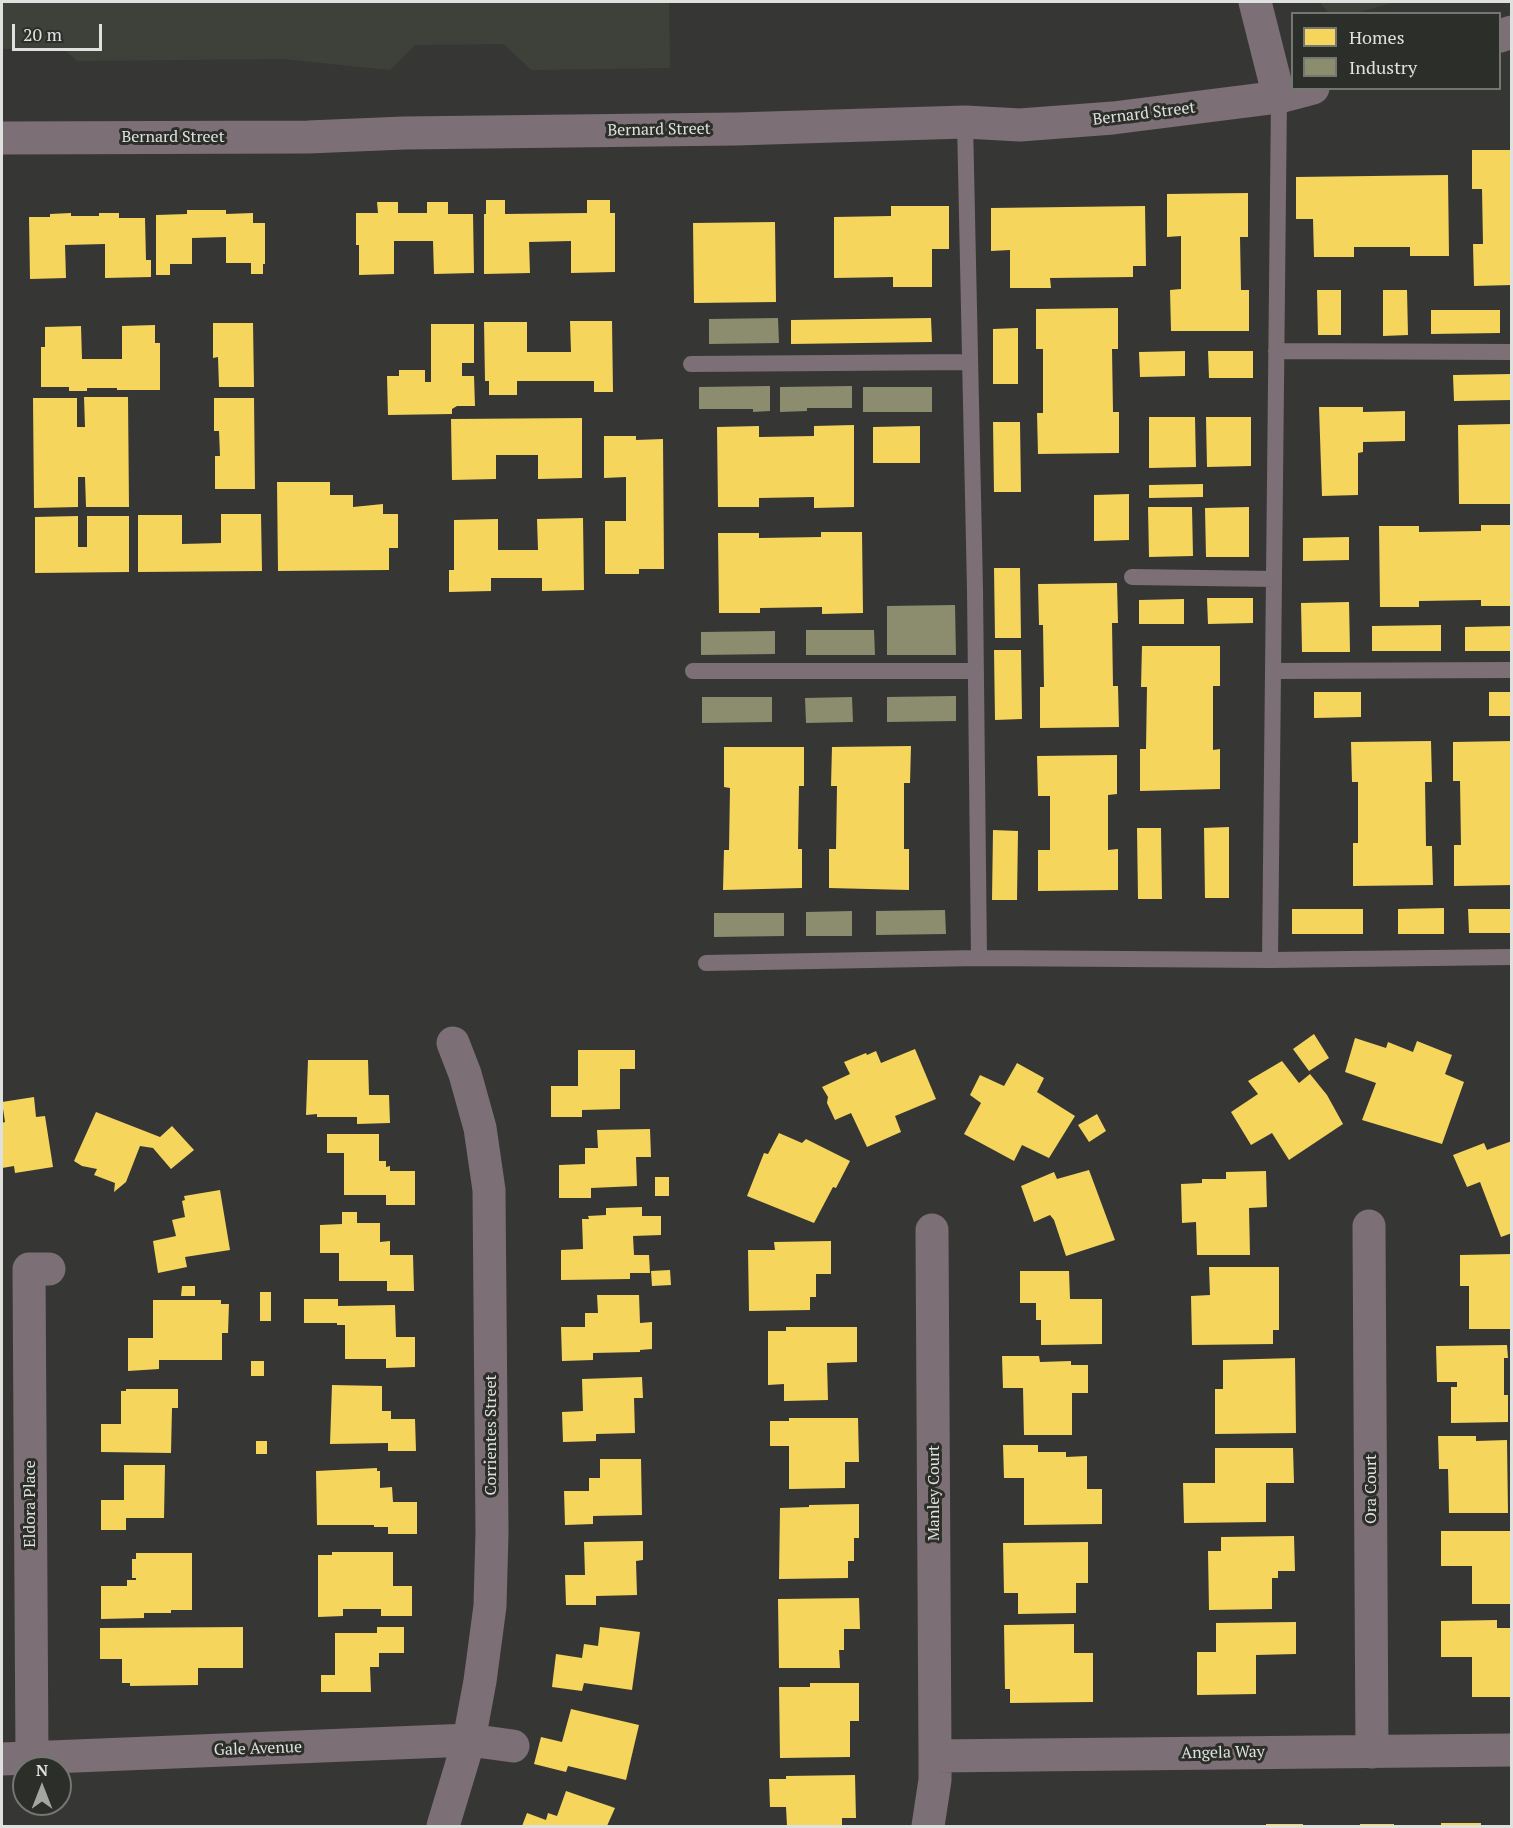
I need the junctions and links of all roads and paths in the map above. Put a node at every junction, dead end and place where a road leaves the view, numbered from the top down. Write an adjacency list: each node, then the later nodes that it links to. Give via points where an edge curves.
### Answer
1 (1255, 2): 3 (street)
2 (1305, 90): 3 (street, Bernard Street)
3 (1279, 97): 4 (street, Bernard Street, via 1113,118 1020,125); 6 (lane)
4 (965, 122): 5 (street, Bernard Street, via 308,137); 8 (lane)
5 (2, 138)
6 (1276, 351): 7 (lane); 11 (lane)
7 (1512, 352)
8 (970, 362): 9 (lane); 14 (lane)
9 (691, 364)
10 (1132, 577): 11 (lane)
11 (1274, 579): 15 (lane)
12 (1512, 670): 15 (lane)
13 (693, 671): 14 (lane)
14 (976, 671): 17 (lane)
15 (1273, 671): 18 (lane)
16 (1512, 957): 18 (lane)
17 (979, 958): 18 (lane); 19 (lane)
18 (1270, 960)
19 (706, 963)
20 (453, 1043): 24 (street, Corrientes Street, via 480,1128 489,1190 490,1596)
21 (1370, 1226): 27 (street, Ora Court)
22 (932, 1230): 29 (street, Manley Court)
23 (48, 1269): 28 (street, Eldora Place, via 29,1269)
24 (469, 1740): 25 (street, Gale Avenue); 30 (street, Gale Avenue); 31 (street, Corrientes Street)
25 (513, 1746)
26 (1512, 1750): 27 (street, Angela Way)
27 (1372, 1752): 29 (street, Angela Way)
28 (17, 1756)
29 (935, 1756): 32 (street, Manley Court)
30 (72, 1757)
31 (442, 1827)
32 (928, 1827)

